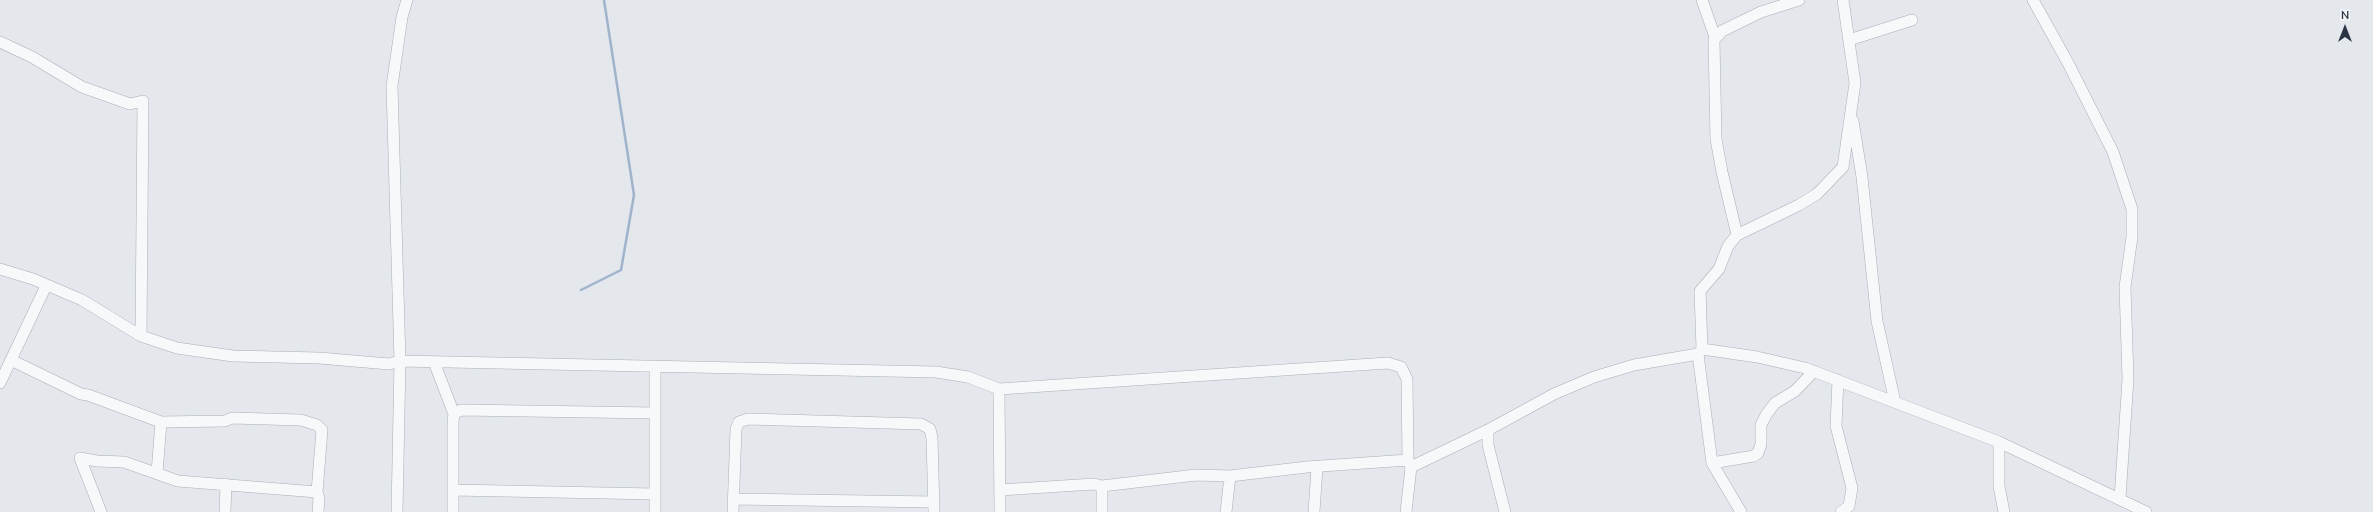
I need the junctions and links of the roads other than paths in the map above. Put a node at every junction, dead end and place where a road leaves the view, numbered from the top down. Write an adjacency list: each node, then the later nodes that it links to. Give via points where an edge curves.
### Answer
1 (407, 0): 17 (street, via 392,86)
2 (1702, 0): 7 (street)
3 (1799, 0): 7 (street, via 1761,12 1718,32)
4 (1843, 0): 8 (street)
5 (2032, 0): 41 (street, via 2068,63 2113,152 2132,209 2132,237 2124,287 2128,379)
6 (1912, 20): 8 (street)
7 (1715, 37): 11 (street, via 1716,139)
8 (1849, 40): 10 (street, via 1855,83)
9 (0, 42): 14 (street, via 32,57 82,87 130,104 143,101)
10 (1851, 111): 11 (street, via 1843,167 1816,194); 24 (street, via 1862,177 1877,321)
11 (1737, 235): 15 (street, via 1728,246 1719,269 1700,291)
12 (0, 269): 13 (street, via 33,279)
13 (46, 286): 14 (street, via 96,308 129,331); 16 (street)
14 (141, 336): 17 (street, via 177,348 233,356 319,358 389,364)
15 (1700, 351): 20 (street, via 1757,357); 28 (street, via 1634,364 1594,377 1554,394); 30 (street)
16 (12, 360): 22 (street); 27 (street, via 81,394)
17 (400, 361): 18 (street); 47 (street)
18 (434, 362): 19 (street); 26 (street)
19 (655, 366): 23 (street, via 936,372 968,377); 25 (street)
20 (1814, 371): 21 (street); 30 (street, via 1795,391 1776,403 1766,415 1761,425 1761,444 1758,453 1754,456)
21 (1838, 380): 24 (street); 58 (street, via 1836,426 1852,488 1849,506)
22 (0, 383)
23 (999, 389): 31 (street, via 1388,363 1401,367 1407,379); 38 (street)
24 (1895, 402): 29 (street)
25 (655, 413): 26 (street, via 461,410); 40 (street)
26 (454, 414): 37 (street)
27 (161, 422): 33 (street); 39 (street, via 225,421 232,418 301,420 317,425 322,430)
28 (1488, 430): 31 (street); 56 (street, via 1488,445)
29 (1999, 442): 41 (street); 59 (street, via 1999,486)
30 (1712, 463): 57 (street)
31 (1410, 464): 32 (street); 55 (street)
32 (1317, 468): 34 (street); 54 (street)
33 (157, 473): 35 (street, via 178,481); 44 (street, via 124,462 80,458)
34 (1230, 476): 36 (street, via 1196,475); 53 (street)
35 (226, 484): 39 (street); 45 (street)
36 (1102, 486): 38 (street, via 1094,484); 52 (street)
37 (453, 490): 40 (street); 48 (street)
38 (1000, 490): 51 (street)
39 (317, 492): 46 (street)
40 (655, 494): 49 (street)
41 (2120, 498): 60 (street)
42 (733, 499): 43 (street); 43 (street, via 736,429 739,422 748,419 921,424 930,429 932,438); 50 (street)
43 (934, 507)
44 (101, 512)
45 (225, 512)
46 (318, 512)
47 (397, 512)
48 (453, 512)
49 (654, 512)
50 (733, 512)
51 (1000, 512)
52 (1102, 512)
53 (1226, 512)
54 (1314, 512)
55 (1406, 512)
56 (1505, 512)
57 (1740, 512)
58 (1842, 512)
59 (2004, 512)
60 (2146, 512)

